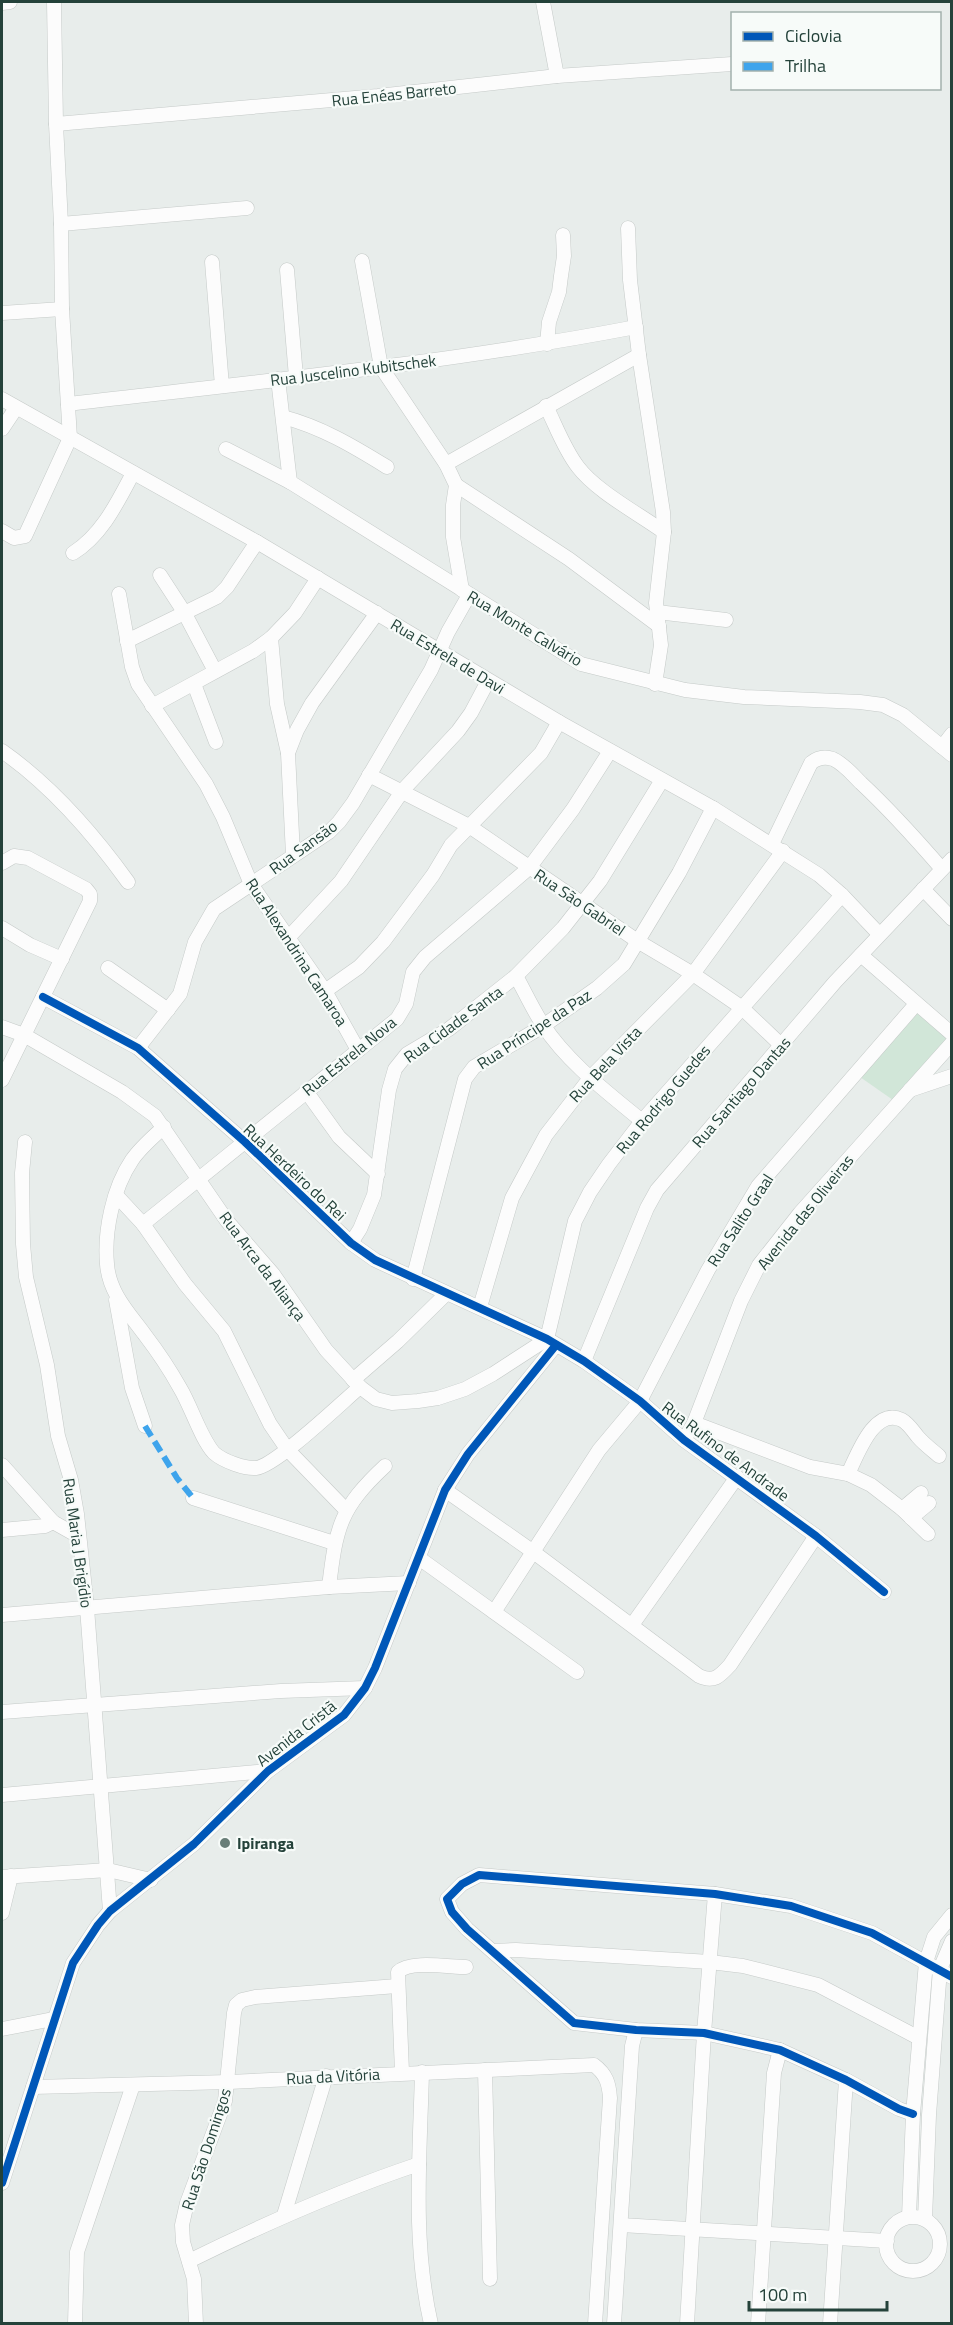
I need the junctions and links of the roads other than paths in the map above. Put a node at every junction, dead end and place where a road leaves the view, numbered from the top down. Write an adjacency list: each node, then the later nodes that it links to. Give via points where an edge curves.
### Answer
1 (10, 2): 4 (street)
2 (54, 2): 7 (street)
3 (543, 2): 6 (street)
4 (2, 3)
5 (731, 64): 6 (street, Rua Enéas Barreto)
6 (557, 76): 7 (street, Rua Enéas Barreto)
7 (56, 124): 9 (street)
8 (247, 208): 9 (street)
9 (60, 224): 15 (street)
10 (628, 228): 17 (street)
11 (563, 235): 18 (street, via 559,292 552,308)
12 (362, 261): 20 (street)
13 (212, 262): 23 (street)
14 (287, 270): 21 (street)
15 (62, 309): 16 (street); 25 (street)
16 (2, 313)
17 (636, 327): 18 (street, Rua Juscelino Kubitschek); 19 (street)
18 (547, 344): 20 (street, Rua Juscelino Kubitschek)
19 (639, 355): 26 (street); 38 (street, via 662,492)
20 (381, 367): 21 (street, Rua Juscelino Kubitschek); 32 (street)
21 (296, 377): 22 (street, Rua Juscelino Kubitschek)
22 (278, 379): 23 (street, Rua Juscelino Kubitschek); 28 (street)
23 (222, 386): 25 (street, Rua Juscelino Kubitschek)
24 (2, 399): 27 (street, Rua Estrela de Davi)
25 (68, 404): 30 (street)
26 (546, 406): 32 (street); 38 (street, via 580,469)
27 (16, 408): 29 (street); 30 (street, Rua Estrela de Davi)
28 (283, 417): 33 (street, via 328,433); 35 (street)
29 (2, 429)
30 (70, 438): 34 (street, Rua Estrela de Davi); 37 (street, via 25,536 14,537)
31 (226, 449): 35 (street, Rua Monte Calvário)
32 (446, 464): 36 (street)
33 (387, 467)
34 (133, 473): 39 (street, Rua Estrela de Davi); 40 (street, via 101,528)
35 (290, 482): 43 (street, Rua Monte Calvário)
36 (456, 485): 43 (street, via 453,537); 47 (street)
37 (2, 531)
38 (664, 532): 47 (street, via 657,577)
39 (257, 542): 42 (street, Rua Estrela de Davi); 45 (street, via 217,597)
40 (73, 553)
41 (160, 575): 45 (street)
42 (318, 578): 46 (street, Rua Estrela de Davi); 49 (street)
43 (465, 592): 51 (street, Rua Sansão); 55 (street, Rua Monte Calvário, via 581,664)
44 (119, 594): 50 (street, Rua Alexandrina Camaroa)
45 (184, 612): 50 (street); 52 (street)
46 (377, 613): 51 (street, Rua Estrela de Davi); 62 (street, via 312,703)
47 (658, 619): 48 (street); 55 (street, via 661,645)
48 (726, 620)
49 (271, 638): 52 (street); 62 (street, via 277,704)
50 (127, 641): 56 (street, Rua Alexandrina Camaroa, via 138,684)
51 (439, 651): 53 (street, Rua Estrela de Davi); 64 (street, Rua Sansão)
52 (215, 671): 54 (street)
53 (488, 681): 57 (street, Rua Estrela de Davi); 66 (street, via 458,731)
54 (194, 684): 56 (street); 59 (street)
55 (655, 684): 61 (street, Rua Monte Calvário, via 744,697 882,705 903,715)
56 (152, 706): 75 (street, Rua Alexandrina Camaroa, via 206,784)
57 (559, 722): 60 (street, Rua Estrela de Davi); 68 (street, via 541,753)
58 (951, 734): 61 (street)
59 (216, 742)
60 (610, 751): 65 (street, Rua Estrela de Davi); 73 (street, Rua Estrela Nova)
61 (947, 751)
62 (288, 753): 70 (street)
63 (5, 758): 74 (street, via 40,779)
64 (369, 775): 66 (street, Rua São Gabriel); 70 (street, Rua Sansão, via 339,822)
65 (662, 780): 67 (street, Rua Estrela de Davi); 78 (street, Rua Cidade Santa)
66 (403, 790): 68 (street, Rua São Gabriel); 82 (street, via 341,880)
67 (713, 808): 69 (street, Rua Estrela de Davi); 83 (street, Rua Príncipe da Paz)
68 (469, 826): 73 (street, Rua São Gabriel); 89 (street, via 451,845 383,942 359,967)
69 (778, 848): 72 (street, Rua Bela Vista, via 811,763 824,757 844,766); 77 (street, Rua Estrela de Davi); 87 (street, Rua Bela Vista)
70 (293, 855): 75 (street, Rua Sansão)
71 (2, 863): 85 (street, via 14,856 28,858 90,894 87,909)
72 (946, 864): 76 (street, Rua Santiago Dantas)
73 (529, 868): 78 (street, Rua São Gabriel); 101 (street, Rua Estrela Nova, via 425,957 413,972 406,1005 398,1019)
74 (128, 882)
75 (251, 885): 82 (street, Rua Alexandrina Camaroa); 93 (street, Rua Sansão, via 214,909 206,921 195,942 180,994)
76 (923, 889): 79 (street); 81 (street, Rua Santiago Dantas)
77 (842, 895): 81 (street, Rua Estrela de Davi); 92 (street, Rua Rodrigo Guedes)
78 (584, 904): 83 (street, Rua São Gabriel); 88 (street, Rua Cidade Santa)
79 (951, 919)
80 (2, 928): 85 (street)
81 (879, 934): 84 (street, Rua Santiago Dantas)
82 (288, 938): 89 (street, Rua Alexandrina Camaroa)
83 (639, 942): 87 (street, Rua São Gabriel); 95 (street, Rua Príncipe da Paz, via 624,964 604,982)
84 (861, 955): 91 (street); 99 (street, Rua Santiago Dantas)
85 (62, 959): 90 (street)
86 (108, 968): 93 (street)
87 (693, 974): 92 (street, Rua São Gabriel); 103 (street, Rua Bela Vista)
88 (516, 976): 95 (street); 111 (street, Rua Cidade Santa, via 449,1029 407,1053 395,1069)
89 (325, 991): 101 (street, Rua Alexandrina Camaroa)
90 (43, 997): 97 (street); 100 (street, Rua Herdeiro do Rei)
91 (916, 1004): 96 (street); 123 (street, Rua Salito Graal, via 758,1186 708,1270)
92 (741, 1008): 99 (street, Rua São Gabriel); 107 (street, Rua Rodrigo Guedes)
93 (168, 1010): 100 (street, Rua Sansão)
94 (2, 1026): 97 (street, Rua Arca da Aliança)
95 (543, 1026): 103 (street); 116 (street, Rua Príncipe da Paz, via 474,1067 465,1078)
96 (951, 1034)
97 (24, 1035): 104 (street); 108 (street, Rua Arca da Aliança, via 122,1092)
98 (951, 1043): 106 (street, Avenida das Oliveiras)
99 (781, 1045): 121 (street, Rua Santiago Dantas, via 657,1190)
100 (138, 1048): 109 (street, Rua Herdeiro do Rei)
101 (358, 1050): 105 (street, Rua Estrela Nova)
102 (951, 1076): 106 (street)
103 (590, 1078): 107 (street); 119 (street, Rua Bela Vista, via 546,1135 512,1198)
104 (2, 1080)
105 (306, 1091): 109 (street, Rua Estrela Nova); 111 (street, via 339,1137)
106 (908, 1091): 124 (street, Avenida das Oliveiras, via 759,1265)
107 (642, 1121): 120 (street, Rua Rodrigo Guedes, via 603,1173 575,1221)
108 (164, 1127): 112 (street, Rua Arca da Aliança); 113 (street, via 134,1158)
109 (245, 1142): 112 (street, Rua Estrela Nova); 115 (street, Rua Herdeiro do Rei)
110 (25, 1143): 141 (street, Rua Maria J Brigídio, via 22,1173 26,1277 47,1365 58,1436 71,1480)
111 (378, 1174): 115 (street, Rua Cidade Santa, via 368,1213)
112 (199, 1178): 114 (street, Rua Estrela Nova); 122 (street, Rua Arca da Aliança, via 308,1326)
113 (116, 1195): 114 (street); 117 (street, via 107,1253 108,1274)
114 (143, 1224): 127 (street, via 184,1284 225,1330 270,1424)
115 (351, 1243): 116 (street, Rua Herdeiro do Rei)
116 (413, 1279): 118 (street, Rua Herdeiro do Rei)
117 (115, 1294): 125 (street, via 129,1377); 127 (street, via 180,1388 215,1453 238,1465 257,1468)
118 (446, 1294): 119 (street, Rua Herdeiro do Rei); 122 (street)
119 (480, 1307): 120 (street, Rua Herdeiro do Rei)
120 (552, 1342): 121 (street, Rua Rufino de Andrade); 122 (street, Rua Arca da Aliança, via 465,1389 438,1398 392,1403 376,1399); 133 (street, Avenida Cristã)
121 (584, 1361): 123 (street, Rua Rufino de Andrade)
122 (356, 1384): 127 (street)
123 (640, 1401): 126 (street, Rua Rufino de Andrade); 144 (street, Rua Salito Graal, via 600,1450)
124 (694, 1423): 126 (street, Avenida das Oliveiras); 131 (street, via 810,1467)
125 (145, 1426)
126 (684, 1440): 132 (street, Rua Rufino de Andrade)
127 (287, 1449): 136 (street)
128 (939, 1456): 131 (street, via 901,1420 888,1417 868,1434)
129 (2, 1465): 138 (street)
130 (385, 1466): 136 (street)
131 (848, 1474): 137 (street, via 871,1485)
132 (737, 1477): 142 (street, Rua Rufino de Andrade); 152 (street)
133 (445, 1490): 144 (street); 145 (street, Avenida Cristã)
134 (194, 1498): 143 (street)
135 (925, 1498): 137 (street)
136 (346, 1510): 143 (street)
137 (907, 1513): 140 (street)
138 (53, 1522): 139 (street); 141 (street)
139 (2, 1530)
140 (927, 1534)
141 (78, 1536): 149 (street, Rua Maria J Brigídio)
142 (816, 1536): 148 (street, Rua Rufino de Andrade); 152 (street, via 730,1665 714,1680 699,1676)
143 (334, 1543): 147 (street)
144 (532, 1551): 150 (street, Rua Salito Graal); 152 (street)
145 (419, 1558): 146 (street, Avenida Cristã); 150 (street)
146 (409, 1583): 147 (street); 154 (street, Avenida Cristã)
147 (329, 1587): 149 (street)
148 (885, 1592)
149 (87, 1608): 151 (street); 155 (street, Rua Maria J Brigídio)
150 (494, 1612): 153 (street)
151 (2, 1615)
152 (632, 1625)
153 (577, 1672)
154 (365, 1688): 155 (street); 157 (street, Avenida Cristã, via 344,1715)
155 (94, 1704): 156 (street); 158 (street, Rua Maria J Brigídio)
156 (2, 1712)
157 (268, 1771): 158 (street); 162 (street, Avenida Cristã)
158 (99, 1786): 159 (street); 160 (street, Rua Maria J Brigídio)
159 (2, 1795)
160 (108, 1870): 161 (street); 162 (street); 164 (street, Rua Maria J Brigídio)
161 (6, 1877): 165 (street)
162 (151, 1880): 164 (street, Avenida Cristã)
163 (715, 1894): 168 (street, via 479,1875 447,1899 452,1912); 169 (street); 170 (street, via 791,1906 872,1933)
164 (110, 1911): 174 (street, Avenida Cristã, via 73,1963)
165 (2, 1913)
166 (951, 1915): 170 (street, via 934,1937)
167 (951, 1941): 172 (street)
168 (493, 1951): 169 (street); 176 (street, via 574,2023)
169 (710, 1962): 177 (street); 178 (street, via 818,1985)
170 (926, 1962): 172 (street); 178 (street)
171 (466, 1967): 173 (street, via 406,1966 398,1972)
172 (946, 1973): 193 (street, via 929,2115)
173 (397, 1986): 181 (street); 185 (street, Rua São Domingos, via 242,2000 234,2013)
174 (53, 2019): 175 (street); 187 (street, Avenida Cristã)
175 (2, 2029)
176 (636, 2030): 177 (street); 194 (street)
177 (704, 2033): 179 (street); 195 (street)
178 (919, 2038): 188 (street)
179 (780, 2050): 184 (street); 196 (street, via 774,2073)
180 (485, 2070): 182 (street, Rua da Vitória); 201 (street); 205 (street, Rua da Vitória, via 594,2065 606,2077 610,2098)
181 (402, 2072): 182 (street, Rua da Vitória); 183 (street, Rua da Vitória)
182 (422, 2072): 189 (street)
183 (326, 2076): 185 (street, Rua da Vitória); 191 (street)
184 (846, 2080): 188 (street); 197 (street)
185 (229, 2082): 186 (street, Rua da Vitória); 200 (street, Rua São Domingos, via 182,2225)
186 (134, 2085): 187 (street, Rua da Vitória); 202 (street, via 77,2252)
187 (33, 2087): 190 (street, Avenida Cristã)
188 (913, 2114): 192 (street)
189 (419, 2164): 191 (street); 204 (street, via 424,2295)
190 (2, 2183)
191 (284, 2215): 200 (street)
192 (909, 2217): 193 (street); 198 (street, via 896,2223)
193 (925, 2219): 199 (street, via 937,2232)
194 (621, 2225): 195 (street); 206 (street)
195 (693, 2229): 196 (street); 207 (street)
196 (764, 2234): 197 (street); 208 (street)
197 (837, 2238): 198 (street); 209 (street)
198 (887, 2241): 199 (street, via 892,2260 908,2270 925,2268)
199 (945, 2256)
200 (189, 2260): 203 (street, Rua São Domingos)
201 (490, 2279)
202 (75, 2324)
203 (196, 2324)
204 (431, 2324)
205 (595, 2324)
206 (614, 2324)
207 (687, 2324)
208 (758, 2324)
209 (830, 2324)

